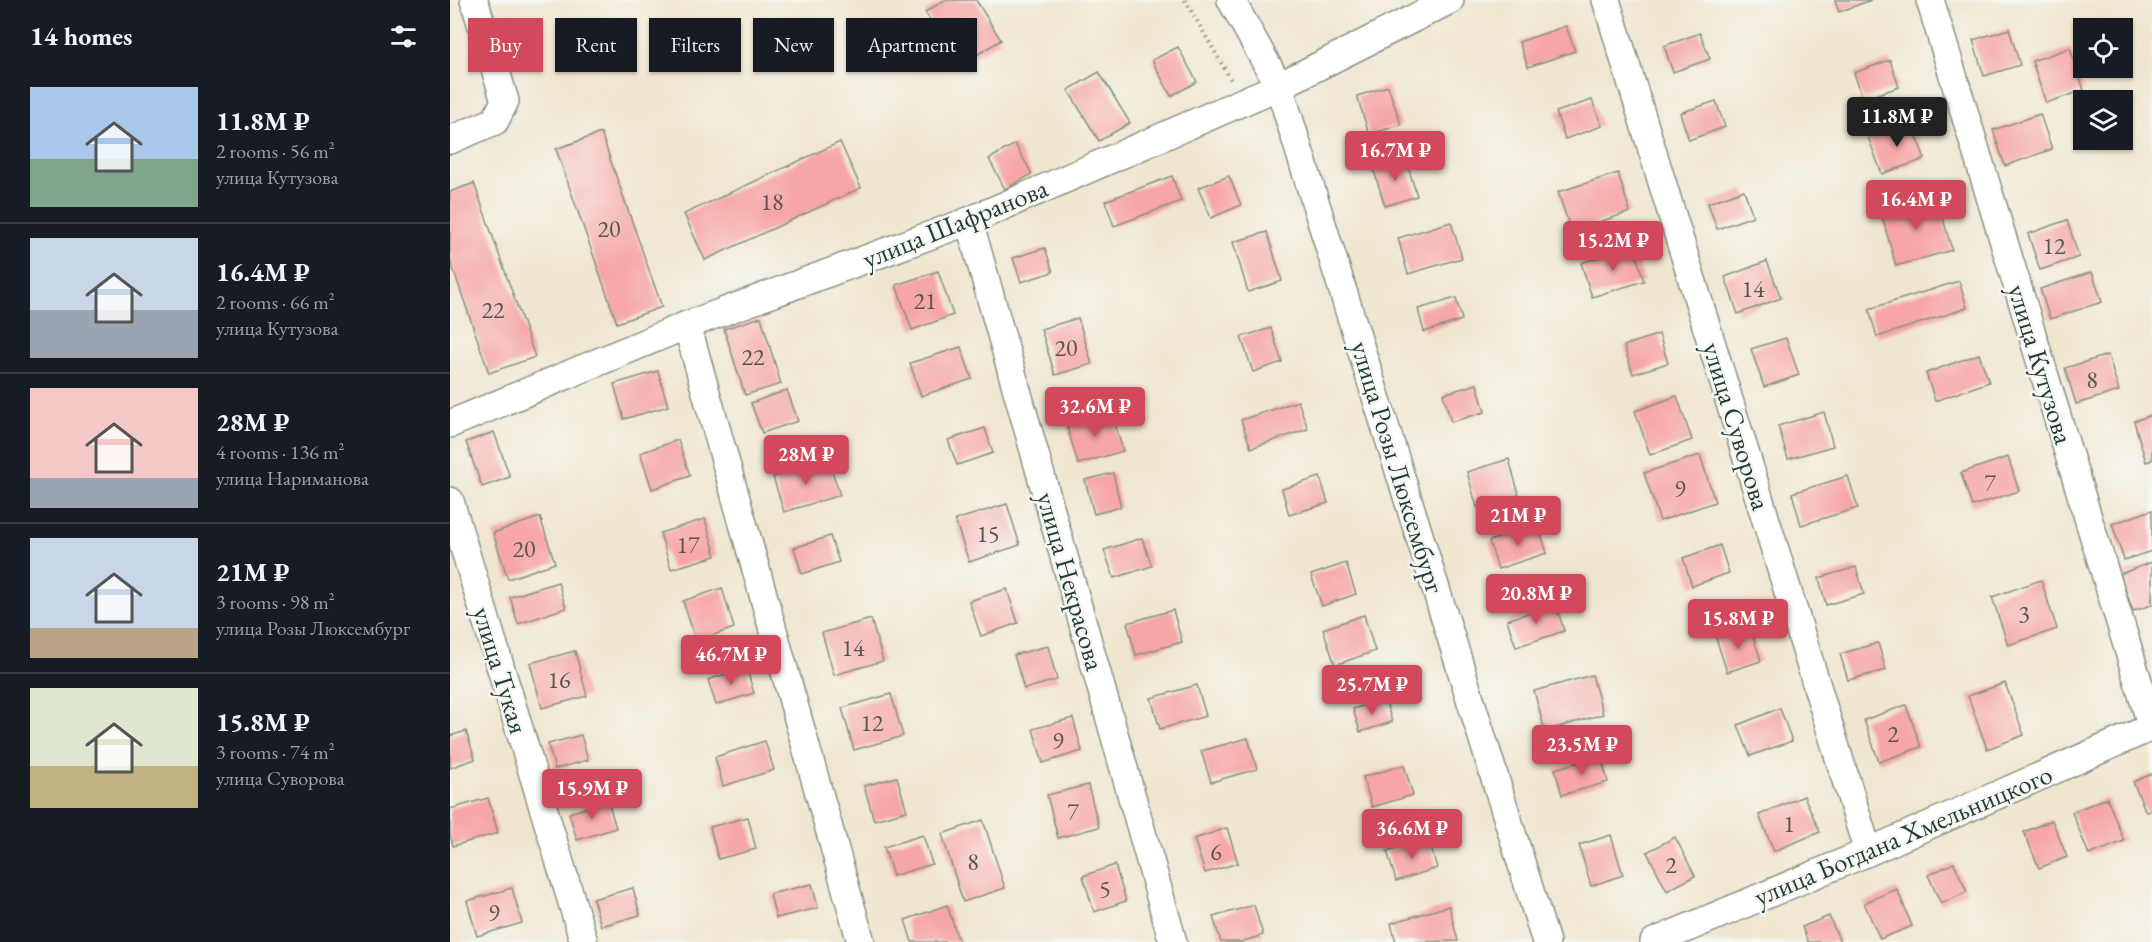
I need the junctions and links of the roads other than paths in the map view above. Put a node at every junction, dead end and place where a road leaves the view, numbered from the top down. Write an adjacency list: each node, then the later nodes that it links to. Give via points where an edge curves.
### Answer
1 (474, 0): 7 (street, via 505,101 495,121)
2 (1231, 0): 6 (street, улица Розы Люксембург)
3 (1450, 0): 6 (street, улица Шафранова)
4 (1606, 0): 13 (street, улица Суворова)
5 (1930, 0): 12 (street, улица Кутузова)
6 (1279, 86): 8 (street, улица Шафранова); 17 (street, улица Розы Люксембург)
7 (450, 140)
8 (969, 221): 9 (street, улица Шафранова); 16 (street, улица Некрасова)
9 (687, 325): 10 (street, улица Шафранова); 15 (street)
10 (450, 424)
11 (450, 501): 14 (street, улица Тукая)
12 (2152, 727): 13 (street, улица Богдана Хмельницкого)
13 (1868, 852): 18 (street, улица Богдана Хмельницкого)
14 (584, 942)
15 (861, 942)
16 (1173, 942)
17 (1546, 942)
18 (1654, 942)

